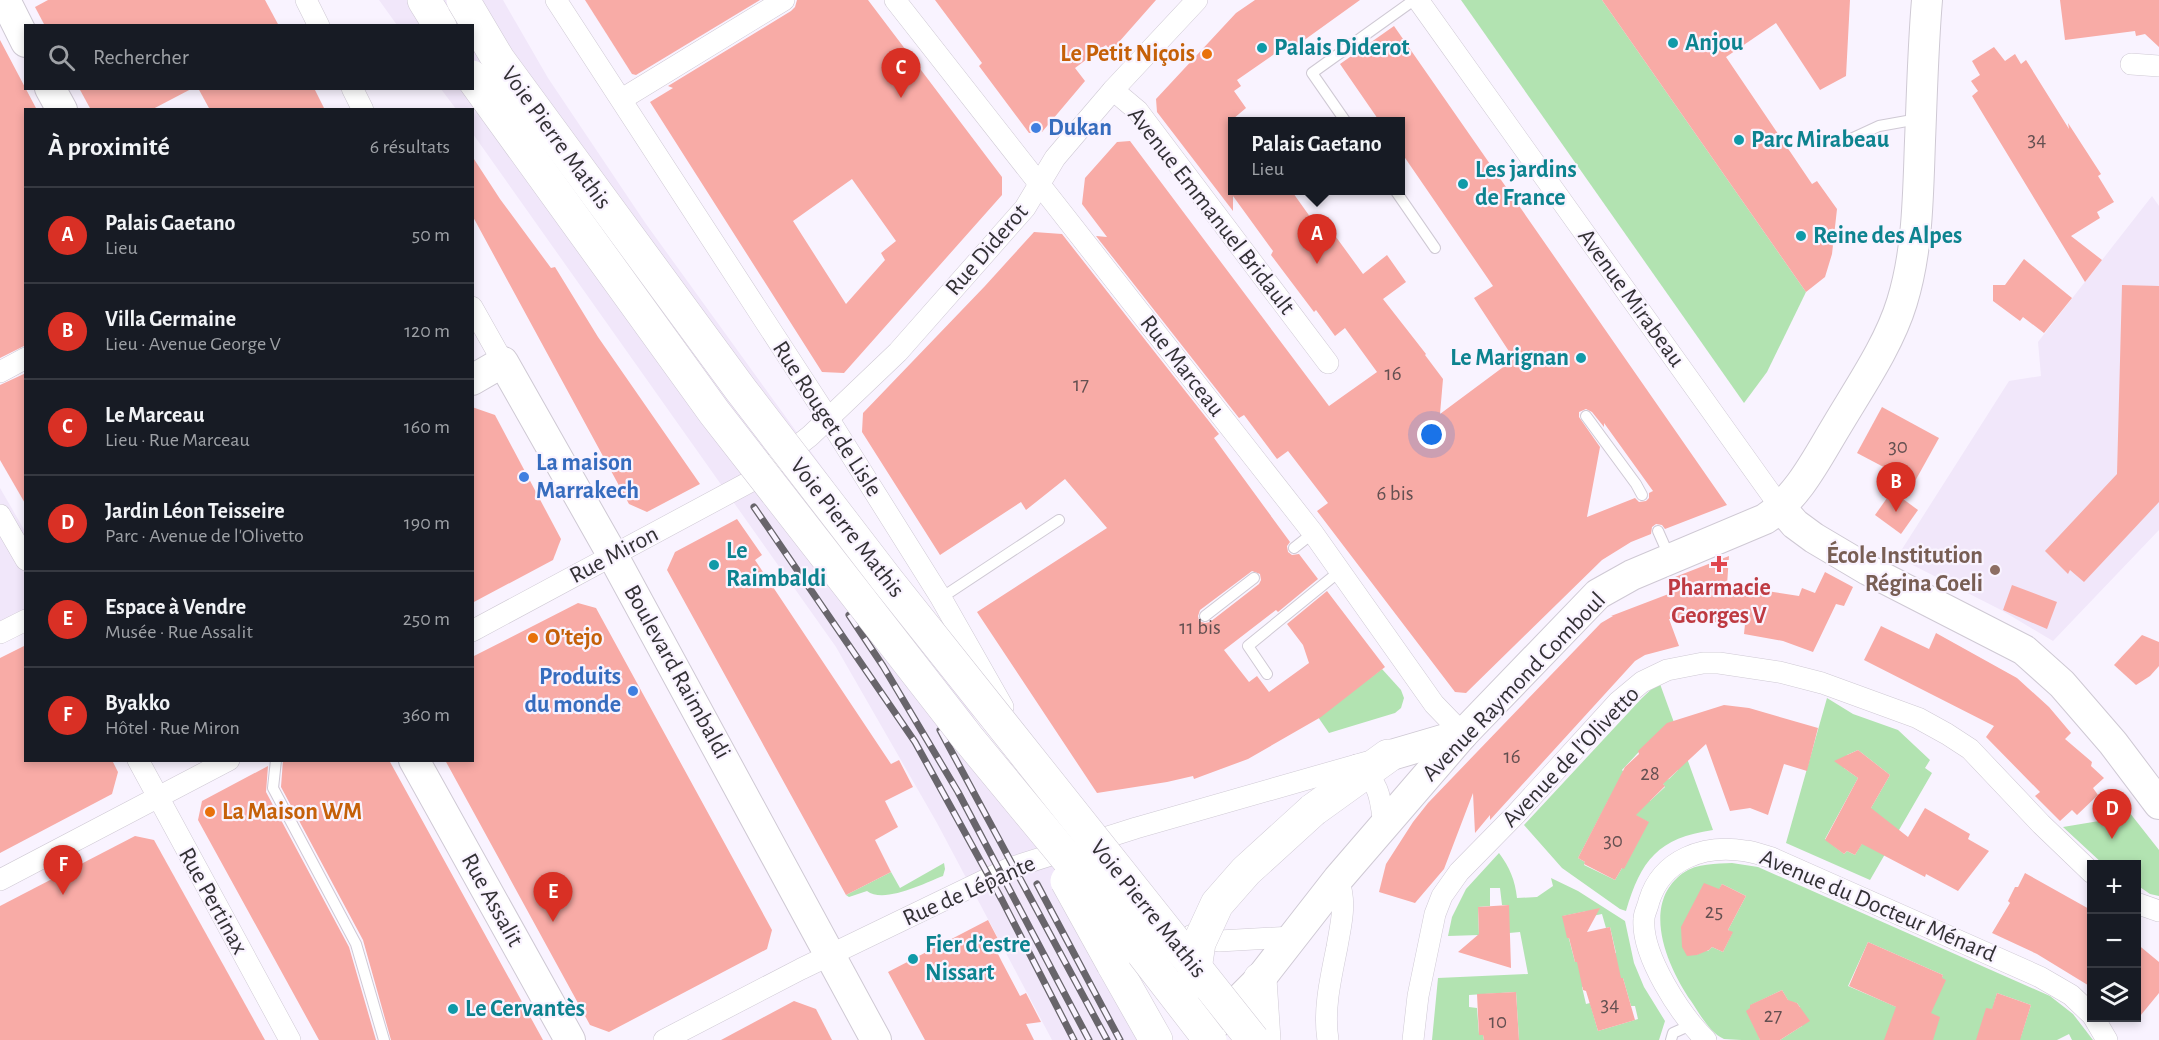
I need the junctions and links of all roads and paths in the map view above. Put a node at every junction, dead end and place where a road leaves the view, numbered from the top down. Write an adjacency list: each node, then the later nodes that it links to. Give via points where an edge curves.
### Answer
1 (306, 0): 10 (street)
2 (424, 0): 11 (highway)
3 (463, 0): 86 (highway, Voie Pierre Mathis, bridge, via 498,58 741,390)
4 (556, 0): 18 (street, Rue Rouget de Lisle)
5 (784, 0): 18 (street)
6 (895, 0): 24 (street, Rue Marceau)
7 (1197, 0): 17 (street, Rue Diderot)
8 (1416, 0): 21 (lane, via 1312,73); 37 (street, Avenue Mirabeau)
9 (1927, 0): 22 (street, Avenue Raymond Comboul)
10 (318, 24)
11 (439, 24)
12 (2131, 64): 13 (street)
13 (2159, 66)
14 (474, 80): 65 (highway, Voie Pierre Mathis, bridge, via 714,412)
15 (51, 90): 19 (street)
16 (353, 90): 20 (street)
17 (1113, 90): 24 (street, Rue Diderot, via 1055,158); 30 (street, Avenue Emmanuel Bridault, via 1138,111)
18 (622, 99): 34 (street, Rue Rouget de Lisle)
19 (61, 108)
20 (362, 108)
21 (1343, 117)
22 (1921, 119): 23 (lane, via 1879,126); 37 (street, Avenue Raymond Comboul, via 1919,212 1902,303 1864,381 1806,477)
23 (1853, 138)
24 (1040, 185): 34 (street, Rue Diderot, via 1025,208 898,352); 41 (street, Rue Marceau)
25 (1398, 195): 26 (lane)
26 (1435, 248)
27 (474, 311): 29 (street, Boulevard Raimbaldi)
28 (24, 359): 31 (street)
29 (503, 362): 32 (street); 43 (street, Boulevard Raimbaldi)
30 (1328, 363)
31 (0, 372)
32 (474, 379)
33 (1586, 416): 36 (lane)
34 (828, 418): 35 (street, Rue Diderot); 48 (street, Rue Rouget de Lisle)
35 (755, 479): 43 (street, Rue Miron)
36 (1642, 495)
37 (1781, 508): 45 (street, Avenue Raymond Comboul, via 1749,526); 64 (street, via 1814,538 1868,570 2024,650 2062,684)
38 (0, 515): 44 (street)
39 (1059, 520): 48 (lane)
40 (1658, 531): 45 (lane)
41 (1313, 533): 42 (lane); 46 (street, Rue Marceau)
42 (1294, 548)
43 (614, 556): 51 (street, Rue Miron); 74 (street, Boulevard Raimbaldi)
44 (24, 557)
45 (1670, 558): 55 (street, Avenue Raymond Comboul, via 1598,594)
46 (1340, 571): 53 (lane, via 1248,646); 54 (street, Rue Marceau)
47 (1254, 578): 49 (lane)
48 (941, 598): 67 (street, Rue Rouget de Lisle)
49 (1205, 616)
50 (24, 621): 52 (street)
51 (474, 630)
52 (0, 633)
53 (1267, 674)
54 (1434, 704): 55 (street, Rue Marceau); 56 (street)
55 (1463, 734): 56 (street, Rue de Lépante); 62 (street, Avenue Raymond Comboul)
56 (1432, 743): 61 (street, Rue de Lépante); 62 (street)
57 (139, 762): 63 (street, Rue Pertinax)
58 (225, 762): 63 (street)
59 (276, 762): 81 (lane, via 273,788 356,944)
60 (415, 762): 82 (street, Rue Assalit)
61 (1370, 764): 66 (street, via 1379,790); 67 (street, Rue de Lépante); 79 (highway, bridge, via 1313,810 1217,903 1199,943 1191,994)
62 (1429, 774): 66 (street, Avenue Raymond Comboul)
63 (159, 798): 70 (street); 80 (street, Rue Pertinax)
64 (2159, 804)
65 (1030, 814): 79 (highway, Voie Pierre Mathis, bridge); 85 (highway, bridge)
66 (1384, 826): 69 (street, Avenue Raymond Comboul)
67 (1084, 845): 73 (street, via 1184,933 1219,941); 74 (street, Rue de Lépante, via 1010,868); 79 (street)
68 (2087, 869): 89 (street, Avenue de l'Olivetto, via 1970,749 1918,717 1822,683 1768,670 1719,663 1667,670 1642,682 1618,702 1459,872 1442,896 1418,996)
69 (1338, 879): 73 (street, Avenue Raymond Comboul); 88 (street, via 1344,908 1328,998)
70 (0, 880)
71 (2141, 905): 72 (street)
72 (2159, 911)
73 (1292, 937): 75 (street, Avenue Raymond Comboul)
74 (830, 955): 83 (street, Rue de Lépante); 84 (street, Boulevard Raimbaldi)
75 (1260, 979): 79 (street, Avenue Raymond Comboul); 87 (highway)
76 (2087, 1010): 78 (street, Avenue du Docteur Ménard, via 2071,995 2040,977 1772,858 1719,850 1693,854 1671,866 1654,886 1644,919 1647,944 1659,974)
77 (2096, 1022): 91 (street, Avenue du Docteur Ménard)
78 (1699, 1033): 90 (lane, via 1673,1033)
79 (1209, 1037)
80 (290, 1040)
81 (384, 1040)
82 (570, 1040)
83 (664, 1040)
84 (876, 1040)
85 (1156, 1040)
86 (1253, 1040)
87 (1264, 1040)
88 (1328, 1040)
89 (1413, 1040)
90 (1671, 1040)
91 (2107, 1040)

